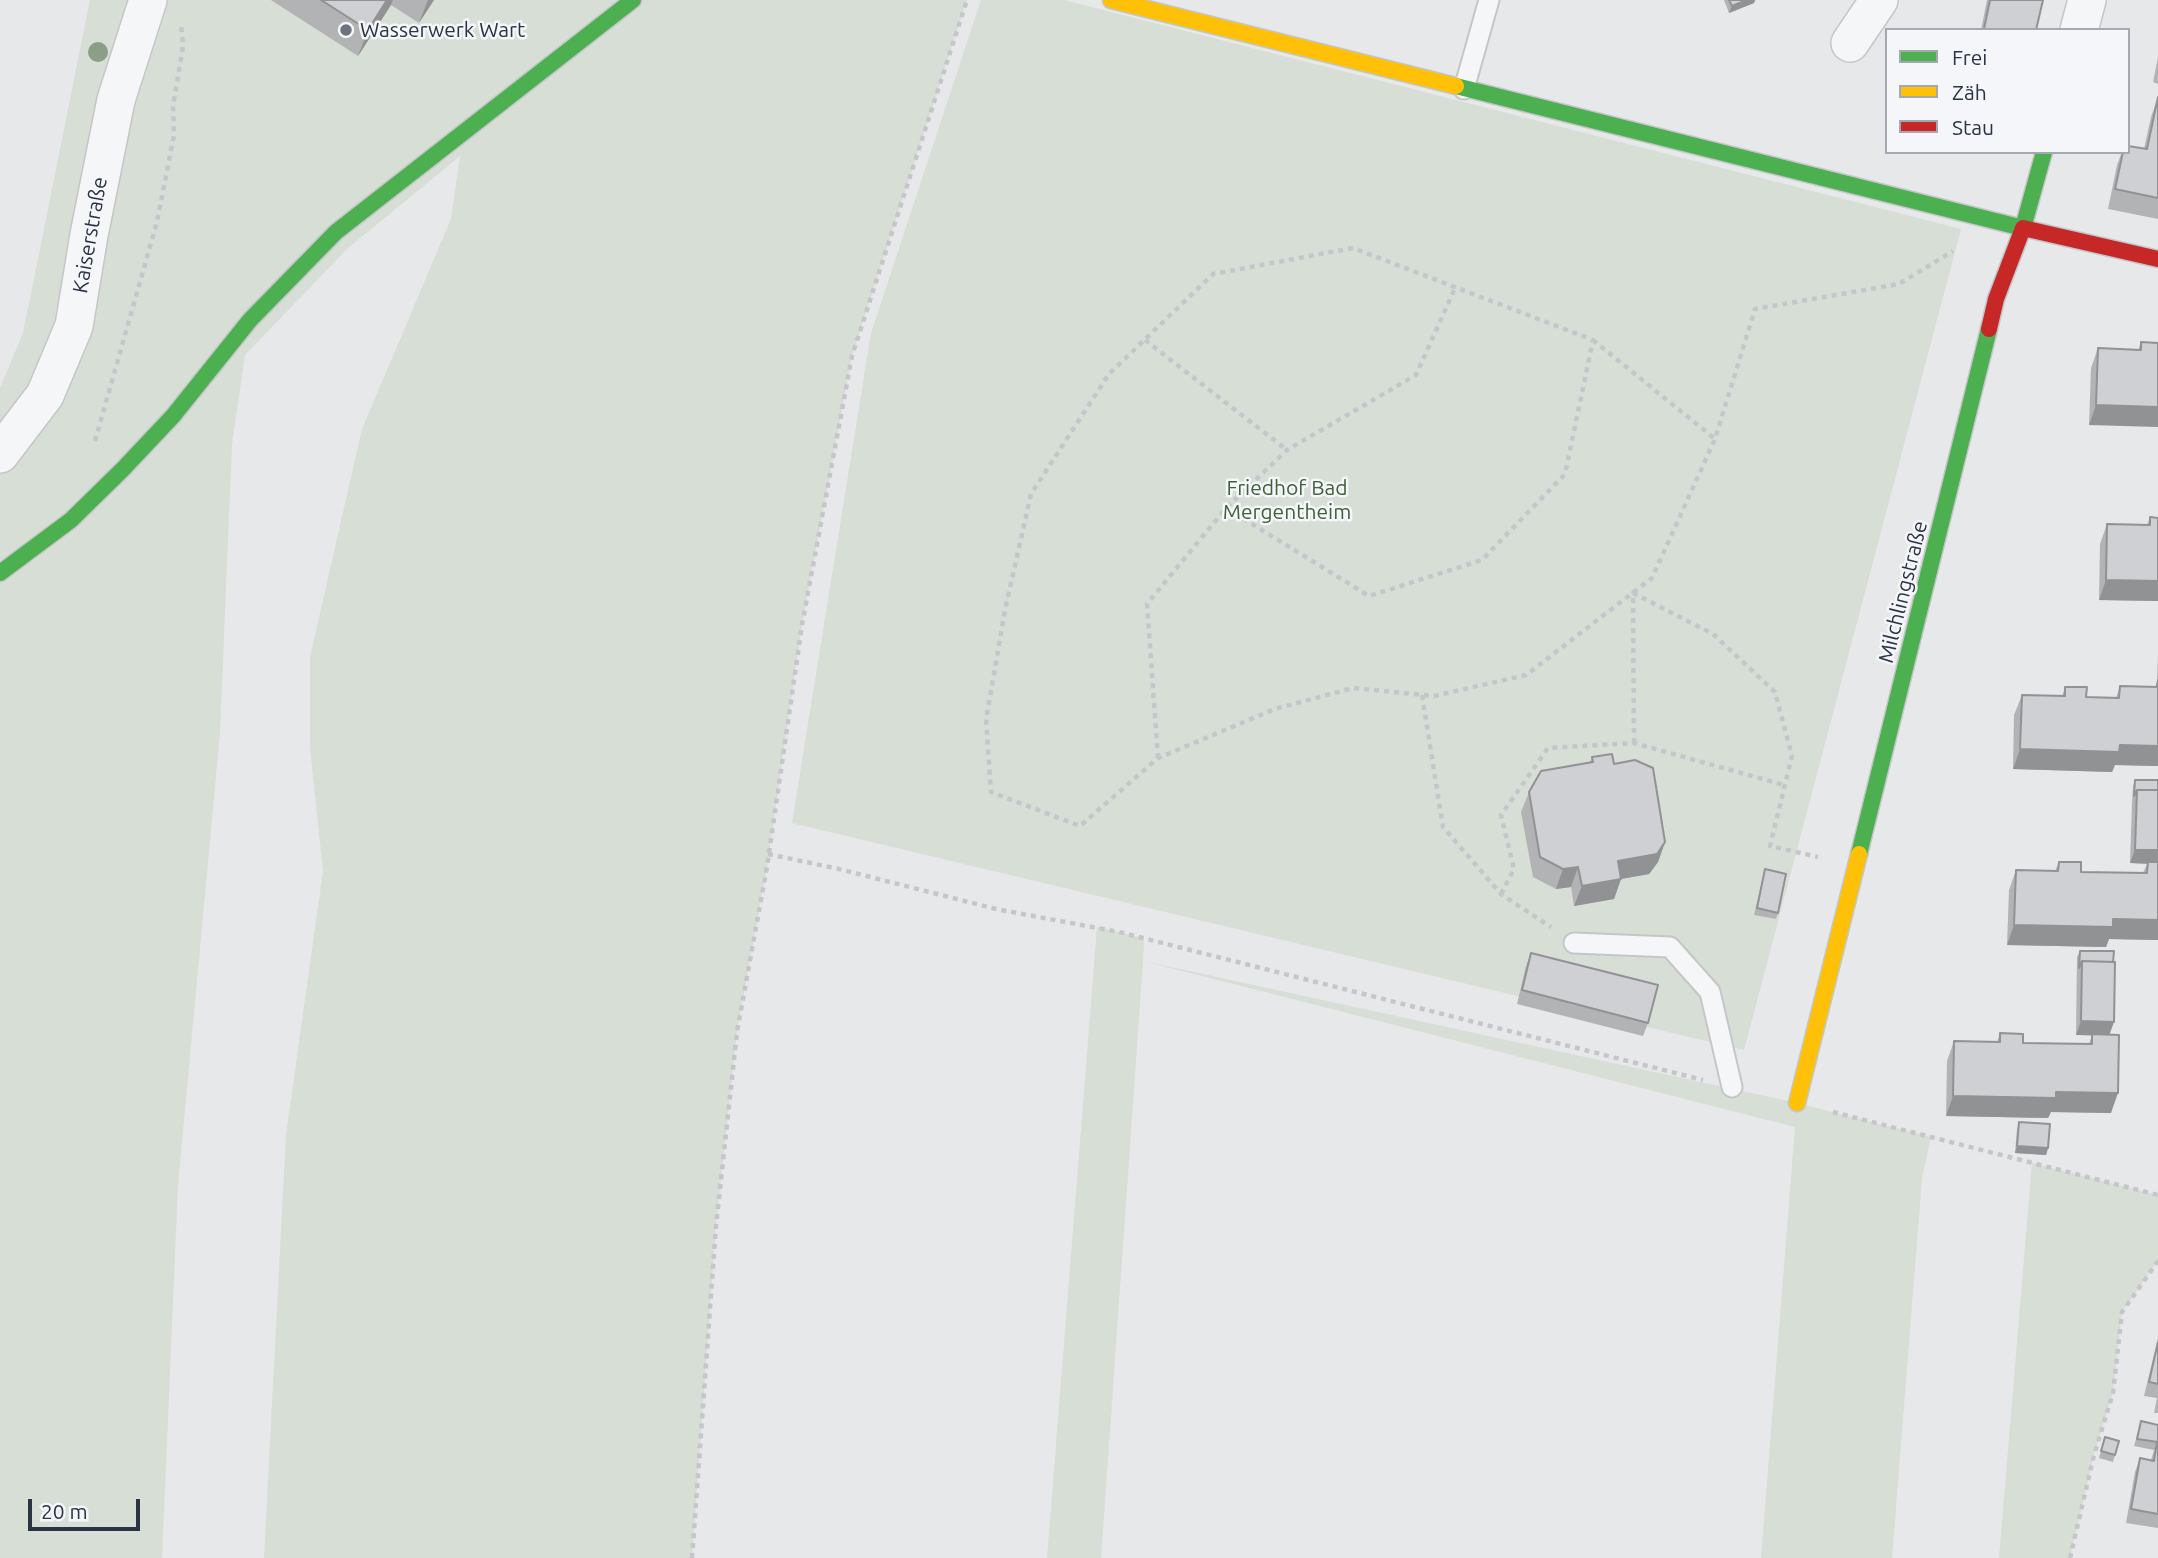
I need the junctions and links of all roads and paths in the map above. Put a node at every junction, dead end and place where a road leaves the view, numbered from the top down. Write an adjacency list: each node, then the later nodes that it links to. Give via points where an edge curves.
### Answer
1 (148, 0): 22 (street, Kaiserstraße, via 116,100 74,326 45,395)
2 (633, 0): 24 (street, via 336,232 250,320 173,416 123,469 71,520)
3 (967, 0): 30 (path, via 852,356 802,625)
4 (1111, 0): 11 (street)
5 (1489, 0): 11 (lane)
6 (1879, 0): 10 (street)
7 (2087, 0): 9 (street)
8 (181, 18): 20 (path, via 183,46 173,107 174,135 157,222)
9 (2080, 28)
10 (1850, 43)
11 (1464, 89): 13 (street)
12 (2043, 154): 14 (street, Milchlingstraße)
13 (1993, 221): 14 (street); 19 (path, via 1972,241 1899,284 1755,309)
14 (2023, 228): 15 (street); 31 (street, Milchlingstraße, via 1996,299)
15 (2158, 259)
16 (1455, 288): 17 (path, via 1353,248 1213,274); 18 (path); 21 (path, via 1416,376)
17 (1145, 340): 21 (path); 28 (path, via 1109,374 1031,494 986,720 991,792 1080,826)
18 (1593, 340): 19 (path); 23 (path, via 1565,474 1482,560 1369,596)
19 (1715, 439): 25 (path, via 1652,578)
20 (95, 441)
21 (1287, 450): 23 (path)
22 (0, 454)
23 (1226, 508): 28 (path, via 1147,604)
24 (0, 573)
25 (1633, 593): 26 (path, via 1526,675); 27 (path); 29 (path, via 1713,634 1775,692 1792,755)
26 (1422, 695): 28 (path, via 1353,688 1275,709); 32 (path, via 1443,827)
27 (1634, 743): 29 (path); 32 (path, via 1548,748 1501,815 1514,869)
28 (1158, 758)
29 (1784, 785): 31 (path, via 1770,846)
30 (768, 854): 34 (path, via 996,909 1119,932); 38 (path, via 737,1032 717,1212)
31 (1856, 867): 35 (street, Milchlingstraße)
32 (1501, 894): 33 (path)
33 (1574, 943): 34 (lane, via 1670,947 1710,992)
34 (1732, 1087)
35 (1797, 1103): 36 (path)
36 (2158, 1195)
37 (2158, 1261): 39 (path, via 2122,1312 2113,1393)
38 (692, 1558)
39 (2070, 1558)

